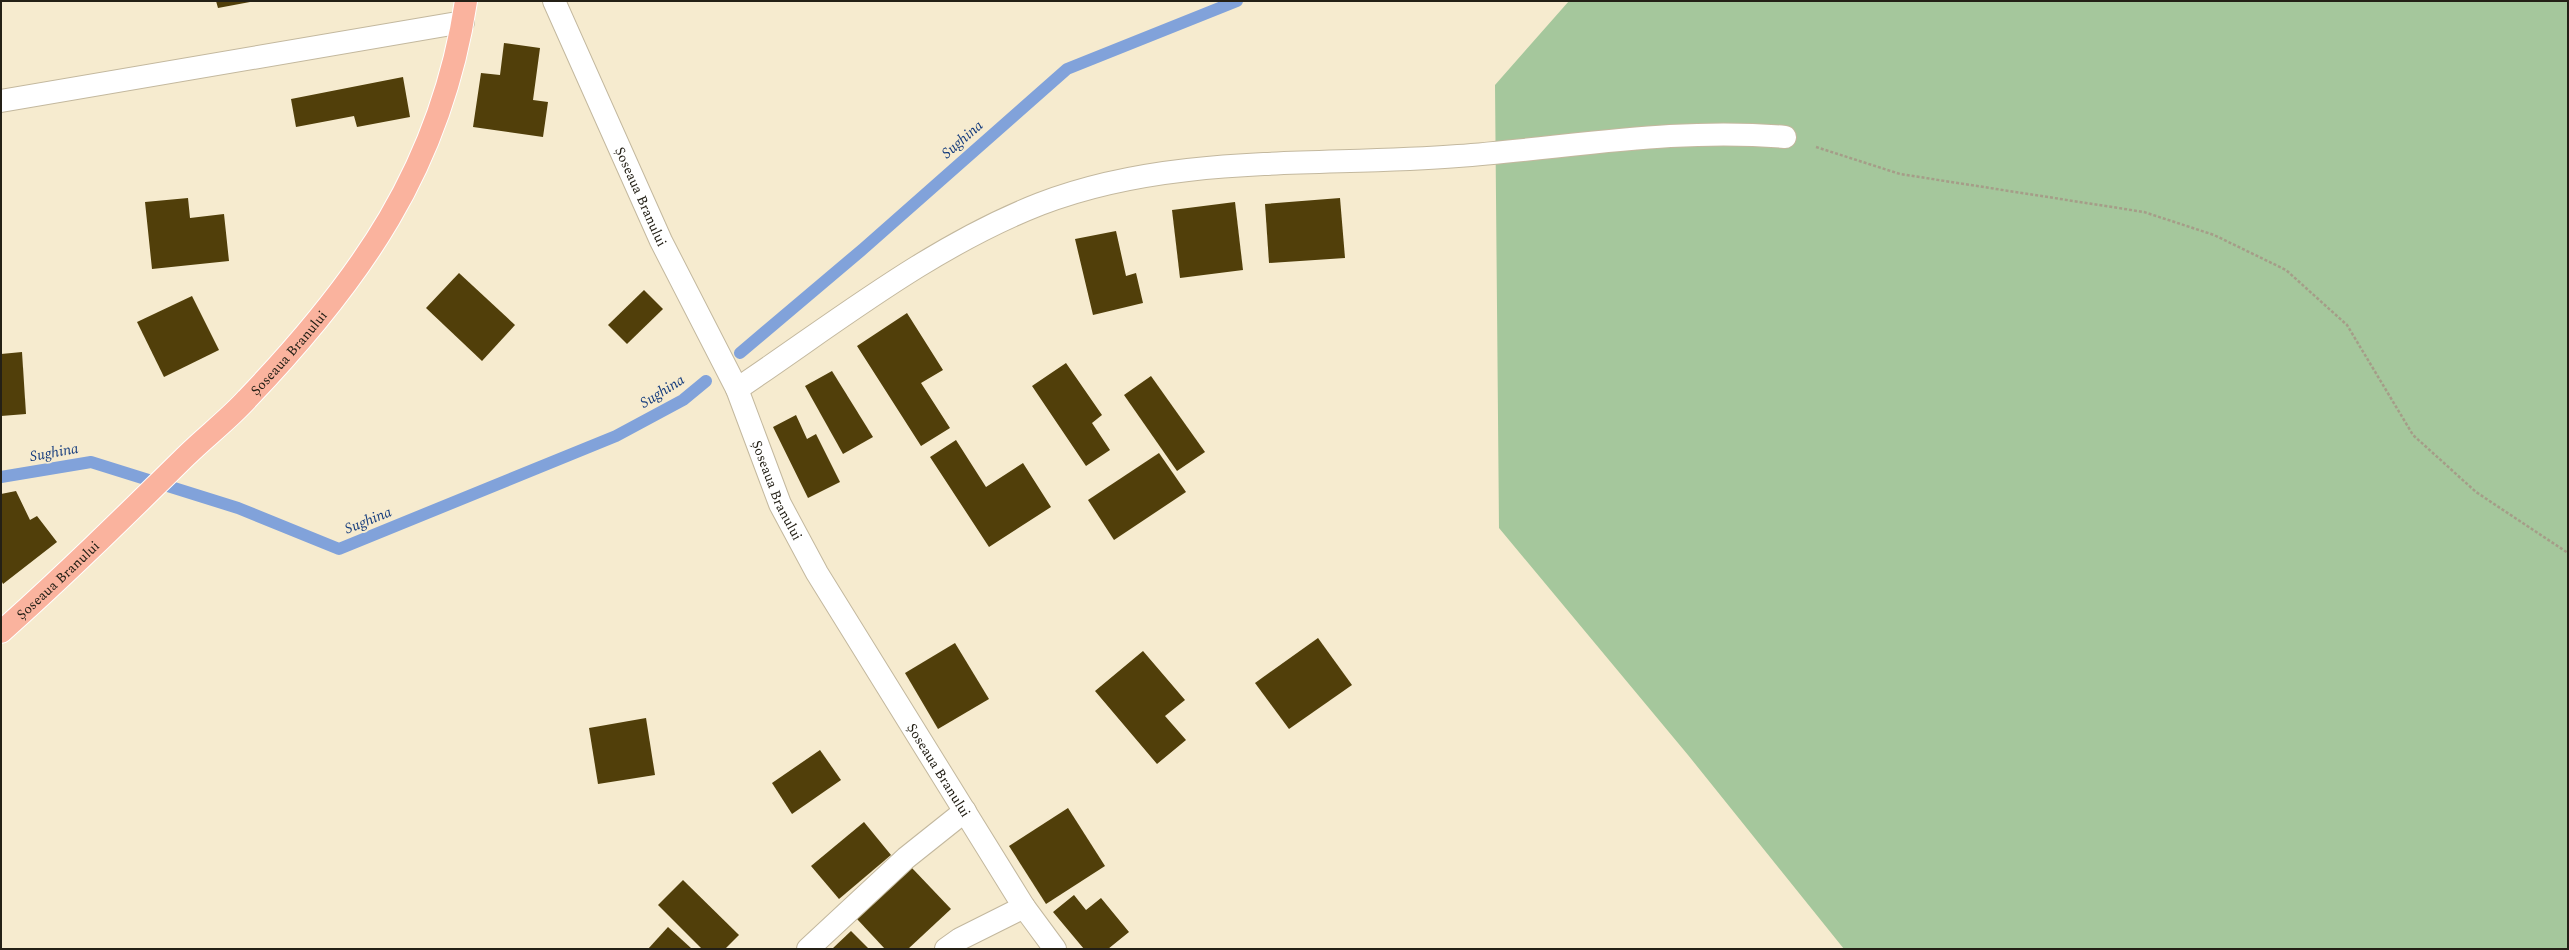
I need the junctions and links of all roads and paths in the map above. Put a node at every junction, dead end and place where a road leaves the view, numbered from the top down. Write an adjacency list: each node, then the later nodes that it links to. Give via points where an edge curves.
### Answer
1 (466, 1): 3 (main road, Șoseaua Branului)
2 (554, 1): 6 (street, Șoseaua Branului, via 662,241)
3 (463, 22): 4 (street); 8 (main road, Șoseaua Branului, via 441,113 420,163 399,204 344,287 299,343 246,401)
4 (1, 101)
5 (1785, 137): 6 (street, via 1747,133 1703,133 1626,138 1457,156 1197,169 1111,181 1040,204 974,235 903,277); 7 (path, via 1900,174 2144,212 2214,235 2286,270 2347,325 2413,435 2476,492)
6 (737, 390): 9 (street, Șoseaua Branului, via 780,504 817,573)
7 (2568, 554)
8 (1, 632)
9 (965, 811): 10 (street, Șoseaua Branului); 11 (street, via 906,858)
10 (1024, 907): 12 (street, via 960,939); 13 (street, Șoseaua Branului)
11 (808, 949)
12 (946, 949)
13 (1055, 949)

